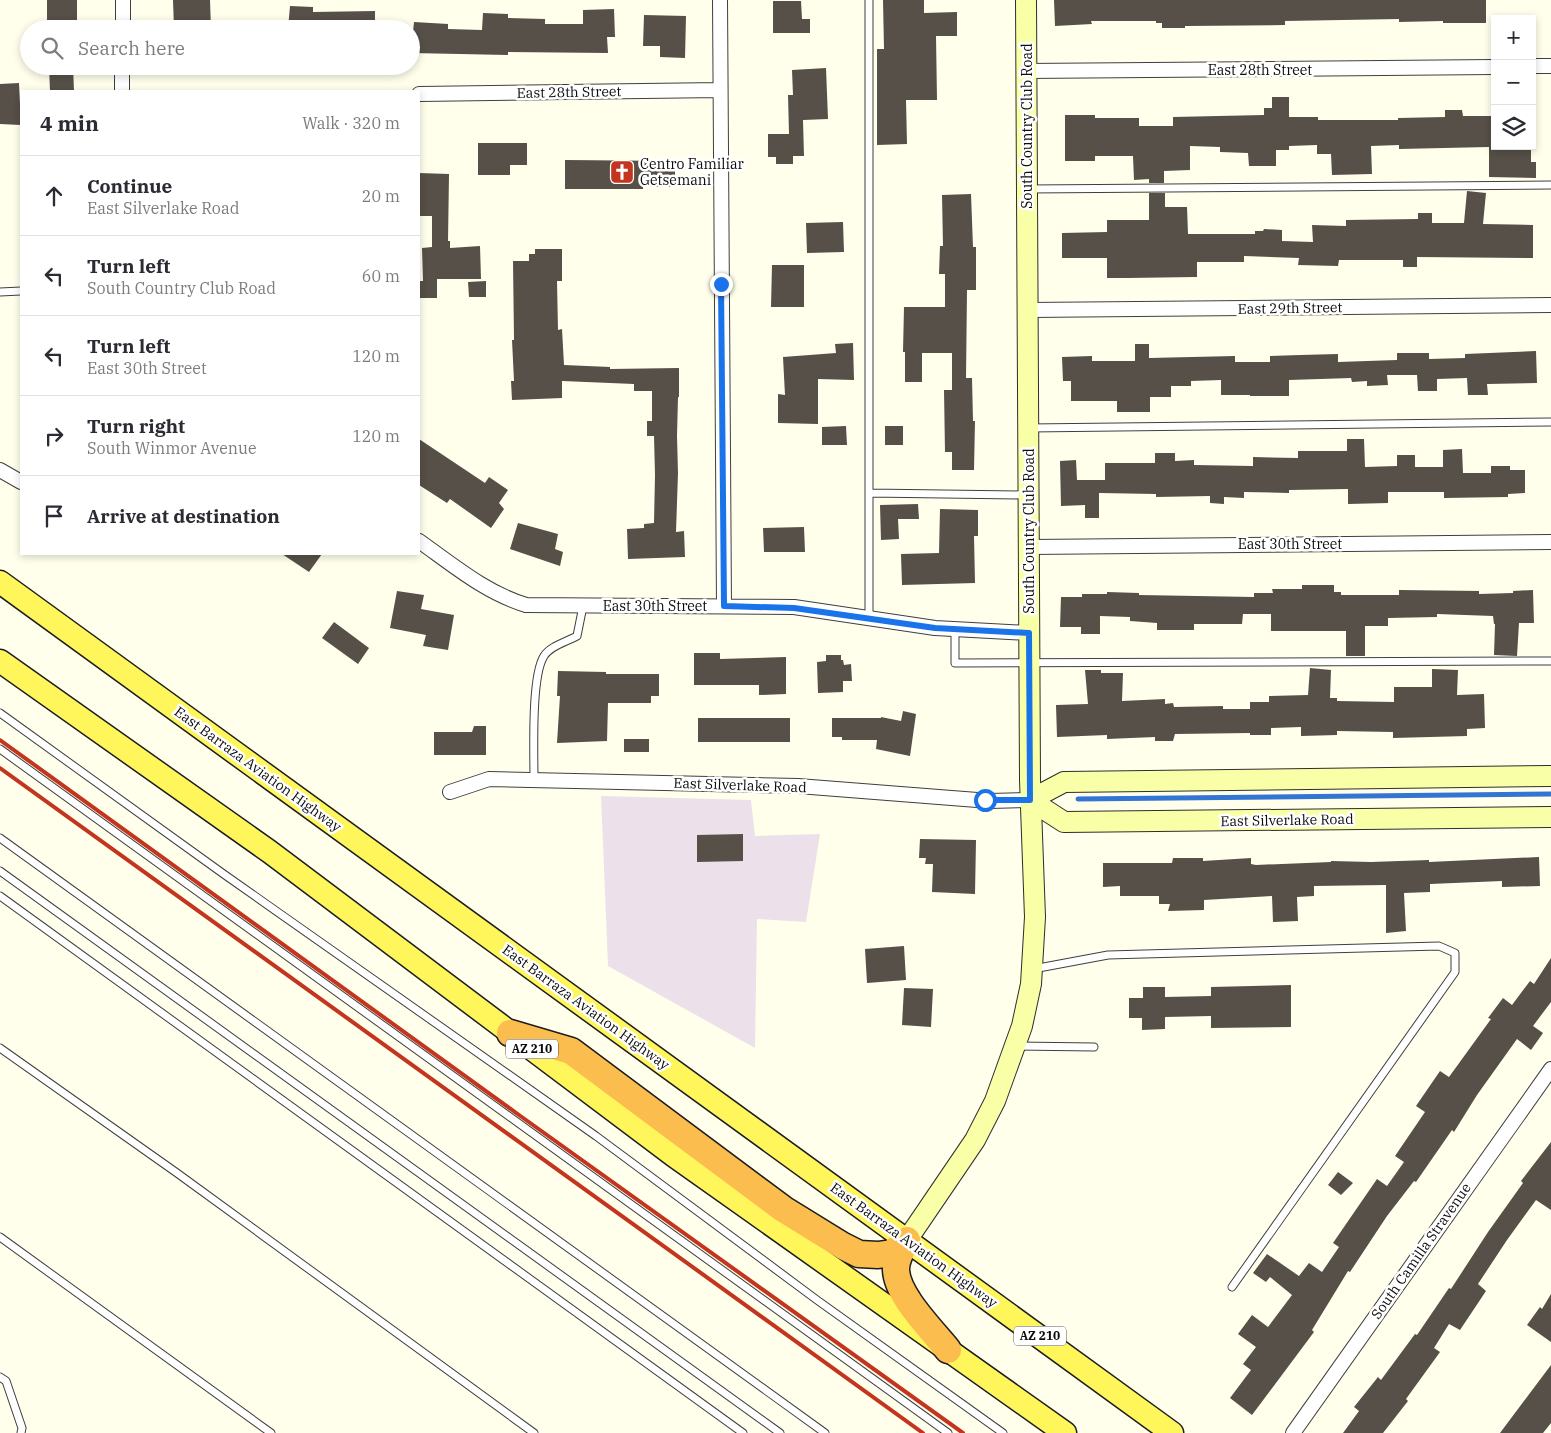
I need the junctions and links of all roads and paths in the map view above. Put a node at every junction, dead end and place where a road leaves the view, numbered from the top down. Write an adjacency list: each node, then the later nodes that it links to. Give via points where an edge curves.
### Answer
1 (123, 0): 5 (street)
2 (720, 0): 12 (street)
3 (868, 0): 24 (lane)
4 (1026, 0): 9 (main road, South Country Club Road)
5 (123, 20)
6 (1536, 66): 7 (street)
7 (1551, 66)
8 (1491, 67): 9 (street, East 28th Street)
9 (1026, 71): 15 (main road, South Country Club Road)
10 (122, 75): 11 (street)
11 (122, 90)
12 (720, 90): 13 (street, East 28th Street); 31 (street)
13 (420, 94)
14 (1551, 185): 15 (lane)
15 (1027, 190): 19 (main road, South Country Club Road)
16 (20, 290): 17 (lane)
17 (0, 292)
18 (1551, 305): 19 (street, East 29th Street)
19 (1028, 310): 21 (main road, South Country Club Road)
20 (1551, 422): 21 (lane)
21 (1030, 428): 25 (main road, South Country Club Road)
22 (0, 470): 23 (street)
23 (20, 481)
24 (869, 493): 25 (lane); 32 (lane)
25 (1030, 495): 28 (main road, South Country Club Road)
26 (420, 542): 30 (street, East 30th Street, via 506,599 526,605)
27 (1551, 542): 28 (street, East 30th Street)
28 (1030, 546): 34 (main road, South Country Club Road)
29 (0, 582): 55 (main road, East Barraza Aviation Highway / AZ 210)
30 (583, 606): 31 (street, East 30th Street); 41 (lane, via 577,636 552,647 538,669)
31 (724, 606): 32 (street, East 30th Street, via 794,608)
32 (869, 619): 33 (street, East 30th Street)
33 (954, 629): 34 (street, East 30th Street); 37 (lane, via 955,663)
34 (1029, 633): 37 (main road, South Country Club Road)
35 (0, 661): 49 (main road, AZ 210, via 270,852)
36 (1551, 661): 37 (lane)
37 (1030, 664): 43 (main road, South Country Club Road)
38 (0, 713): 66 (lane, via 596,1136)
39 (0, 749): 65 (lane)
40 (1551, 776): 43 (main road, East Silverlake Road, via 1064,782)
41 (534, 780): 42 (street, East Silverlake Road, via 489,779); 43 (street, East Silverlake Road, via 798,786 985,800)
42 (450, 792)
43 (1030, 800): 44 (main road, East Silverlake Road, via 1064,822); 48 (main road, South Country Club Road, via 1035,917)
44 (1551, 817)
45 (0, 838): 64 (lane)
46 (0, 871): 63 (lane)
47 (0, 896): 62 (lane)
48 (1032, 969): 50 (main road, South Country Club Road, via 1032,984); 56 (lane, via 1108,956 1439,946 1455,953 1455,972)
49 (510, 1032): 55 (highway, via 571,1051 783,1209 843,1246 859,1254 878,1256 892,1253); 57 (main road, AZ 210, via 673,1155)
50 (1016, 1046): 51 (lane); 55 (main road, South Country Club Road, via 995,1101 975,1140)
51 (1094, 1047)
52 (0, 1048): 61 (lane)
53 (1551, 1069): 69 (street, South Camilla Stravenue)
54 (0, 1237): 60 (lane)
55 (907, 1240): 57 (highway, via 898,1255 896,1269 904,1295); 68 (main road, East Barraza Aviation Highway / AZ 210)
56 (1232, 1287)
57 (948, 1350): 67 (main road, AZ 210)
58 (0, 1377): 59 (lane, via 6,1381)
59 (21, 1433)
60 (271, 1433)
61 (534, 1433)
62 (744, 1433)
63 (780, 1433)
64 (825, 1433)
65 (948, 1433)
66 (1003, 1433)
67 (1065, 1433)
68 (1172, 1433)
69 (1292, 1433)

